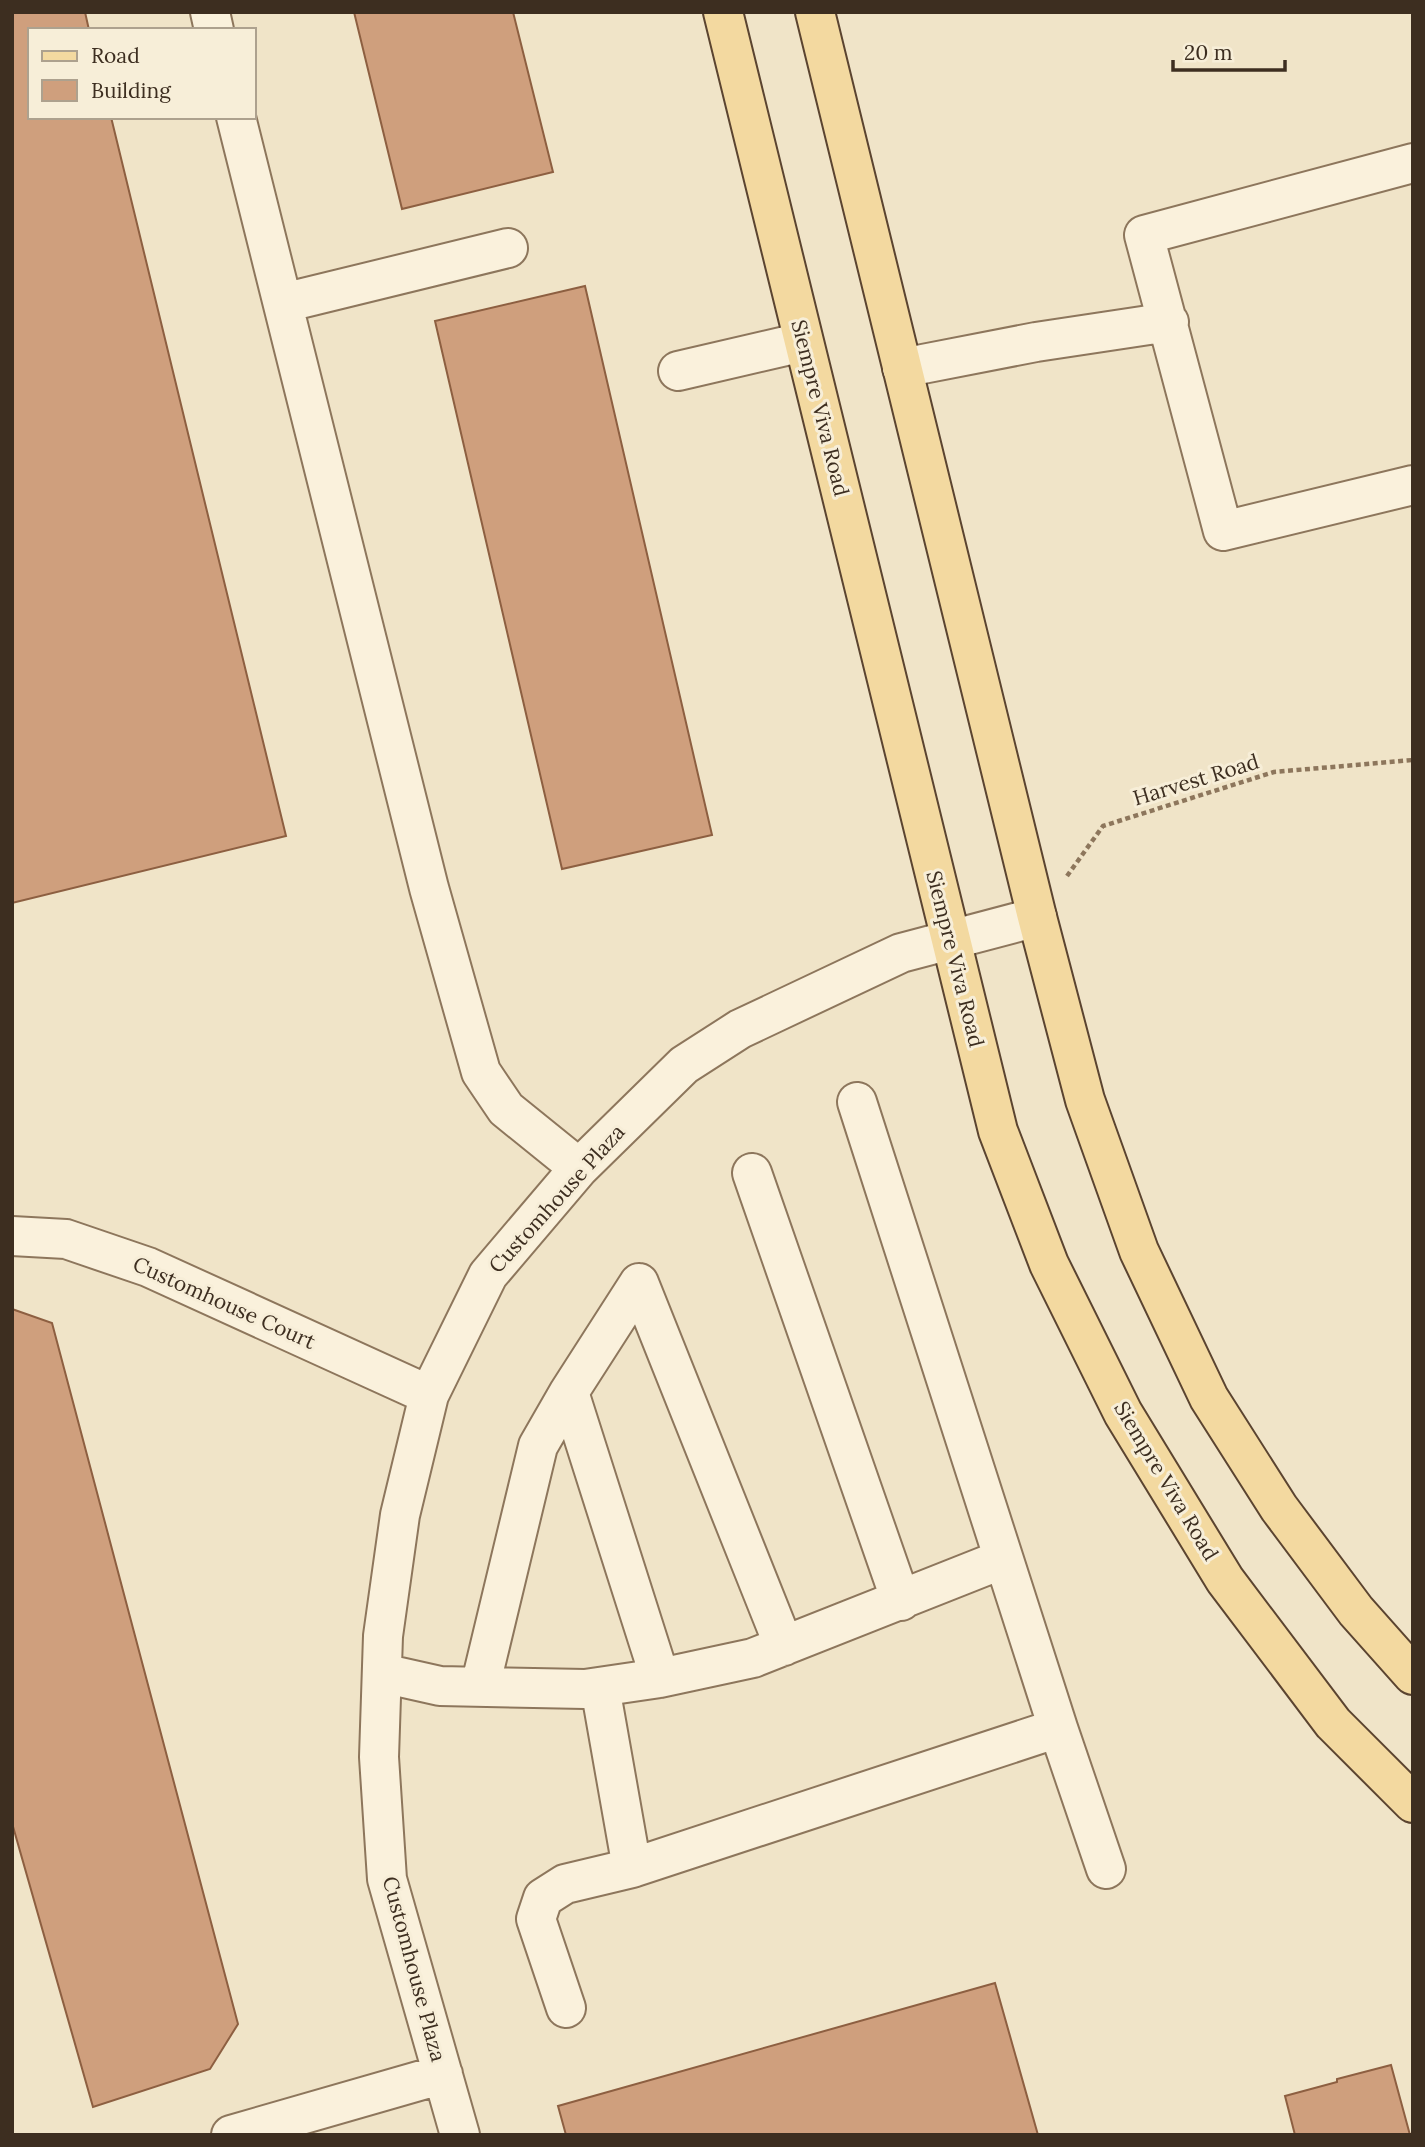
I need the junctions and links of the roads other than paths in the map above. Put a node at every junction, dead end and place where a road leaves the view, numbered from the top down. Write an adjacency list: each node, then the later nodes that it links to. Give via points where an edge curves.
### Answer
1 (723, 12): 8 (main road, Siempre Viva Road)
2 (823, 14): 9 (main road)
3 (237, 119): 6 (street)
4 (1413, 163): 7 (street, via 1144,234)
5 (508, 248): 6 (street)
6 (283, 303): 15 (street, via 429,888 481,1072 506,1109)
7 (1169, 322): 9 (street); 11 (street, via 1223,531)
8 (803, 342): 10 (street); 13 (main road, Siempre Viva Road)
9 (902, 368): 12 (main road)
10 (678, 371)
11 (1413, 485)
12 (1037, 917): 13 (street, Customhouse Plaza); 24 (main road, via 1085,1100 1135,1239 1209,1398 1279,1508 1356,1611)
13 (950, 940): 15 (street, Customhouse Plaza, via 901,953 740,1029 684,1065); 29 (main road, Siempre Viva Road, via 998,1130 1049,1264 1123,1413 1225,1580 1334,1723)
14 (857, 1102): 20 (street)
15 (579, 1168): 19 (street, Customhouse Plaza, via 488,1275)
16 (752, 1173): 21 (street)
17 (12, 1236): 19 (street, Customhouse Court, via 66,1239 148,1267)
18 (569, 1392): 22 (street, via 639,1283); 25 (street); 26 (street, via 538,1446)
19 (429, 1395): 23 (street, Customhouse Plaza, via 400,1515)
20 (1003, 1559): 21 (street); 28 (street)
21 (901, 1601): 22 (street)
22 (784, 1646): 25 (street, via 753,1658)
23 (382, 1673): 26 (street, via 440,1686); 33 (street, Customhouse Plaza, via 379,1757 387,1879)
24 (1413, 1675)
25 (660, 1678): 27 (street)
26 (480, 1687): 27 (street)
27 (600, 1687): 30 (street)
28 (1058, 1728): 30 (street); 31 (street)
29 (1413, 1803)
30 (632, 1868): 32 (street, via 565,1884 543,1898 536,1919)
31 (1106, 1869)
32 (566, 2008)
33 (443, 2074): 34 (street); 35 (street, Customhouse Plaza)
34 (231, 2135)
35 (460, 2135)

